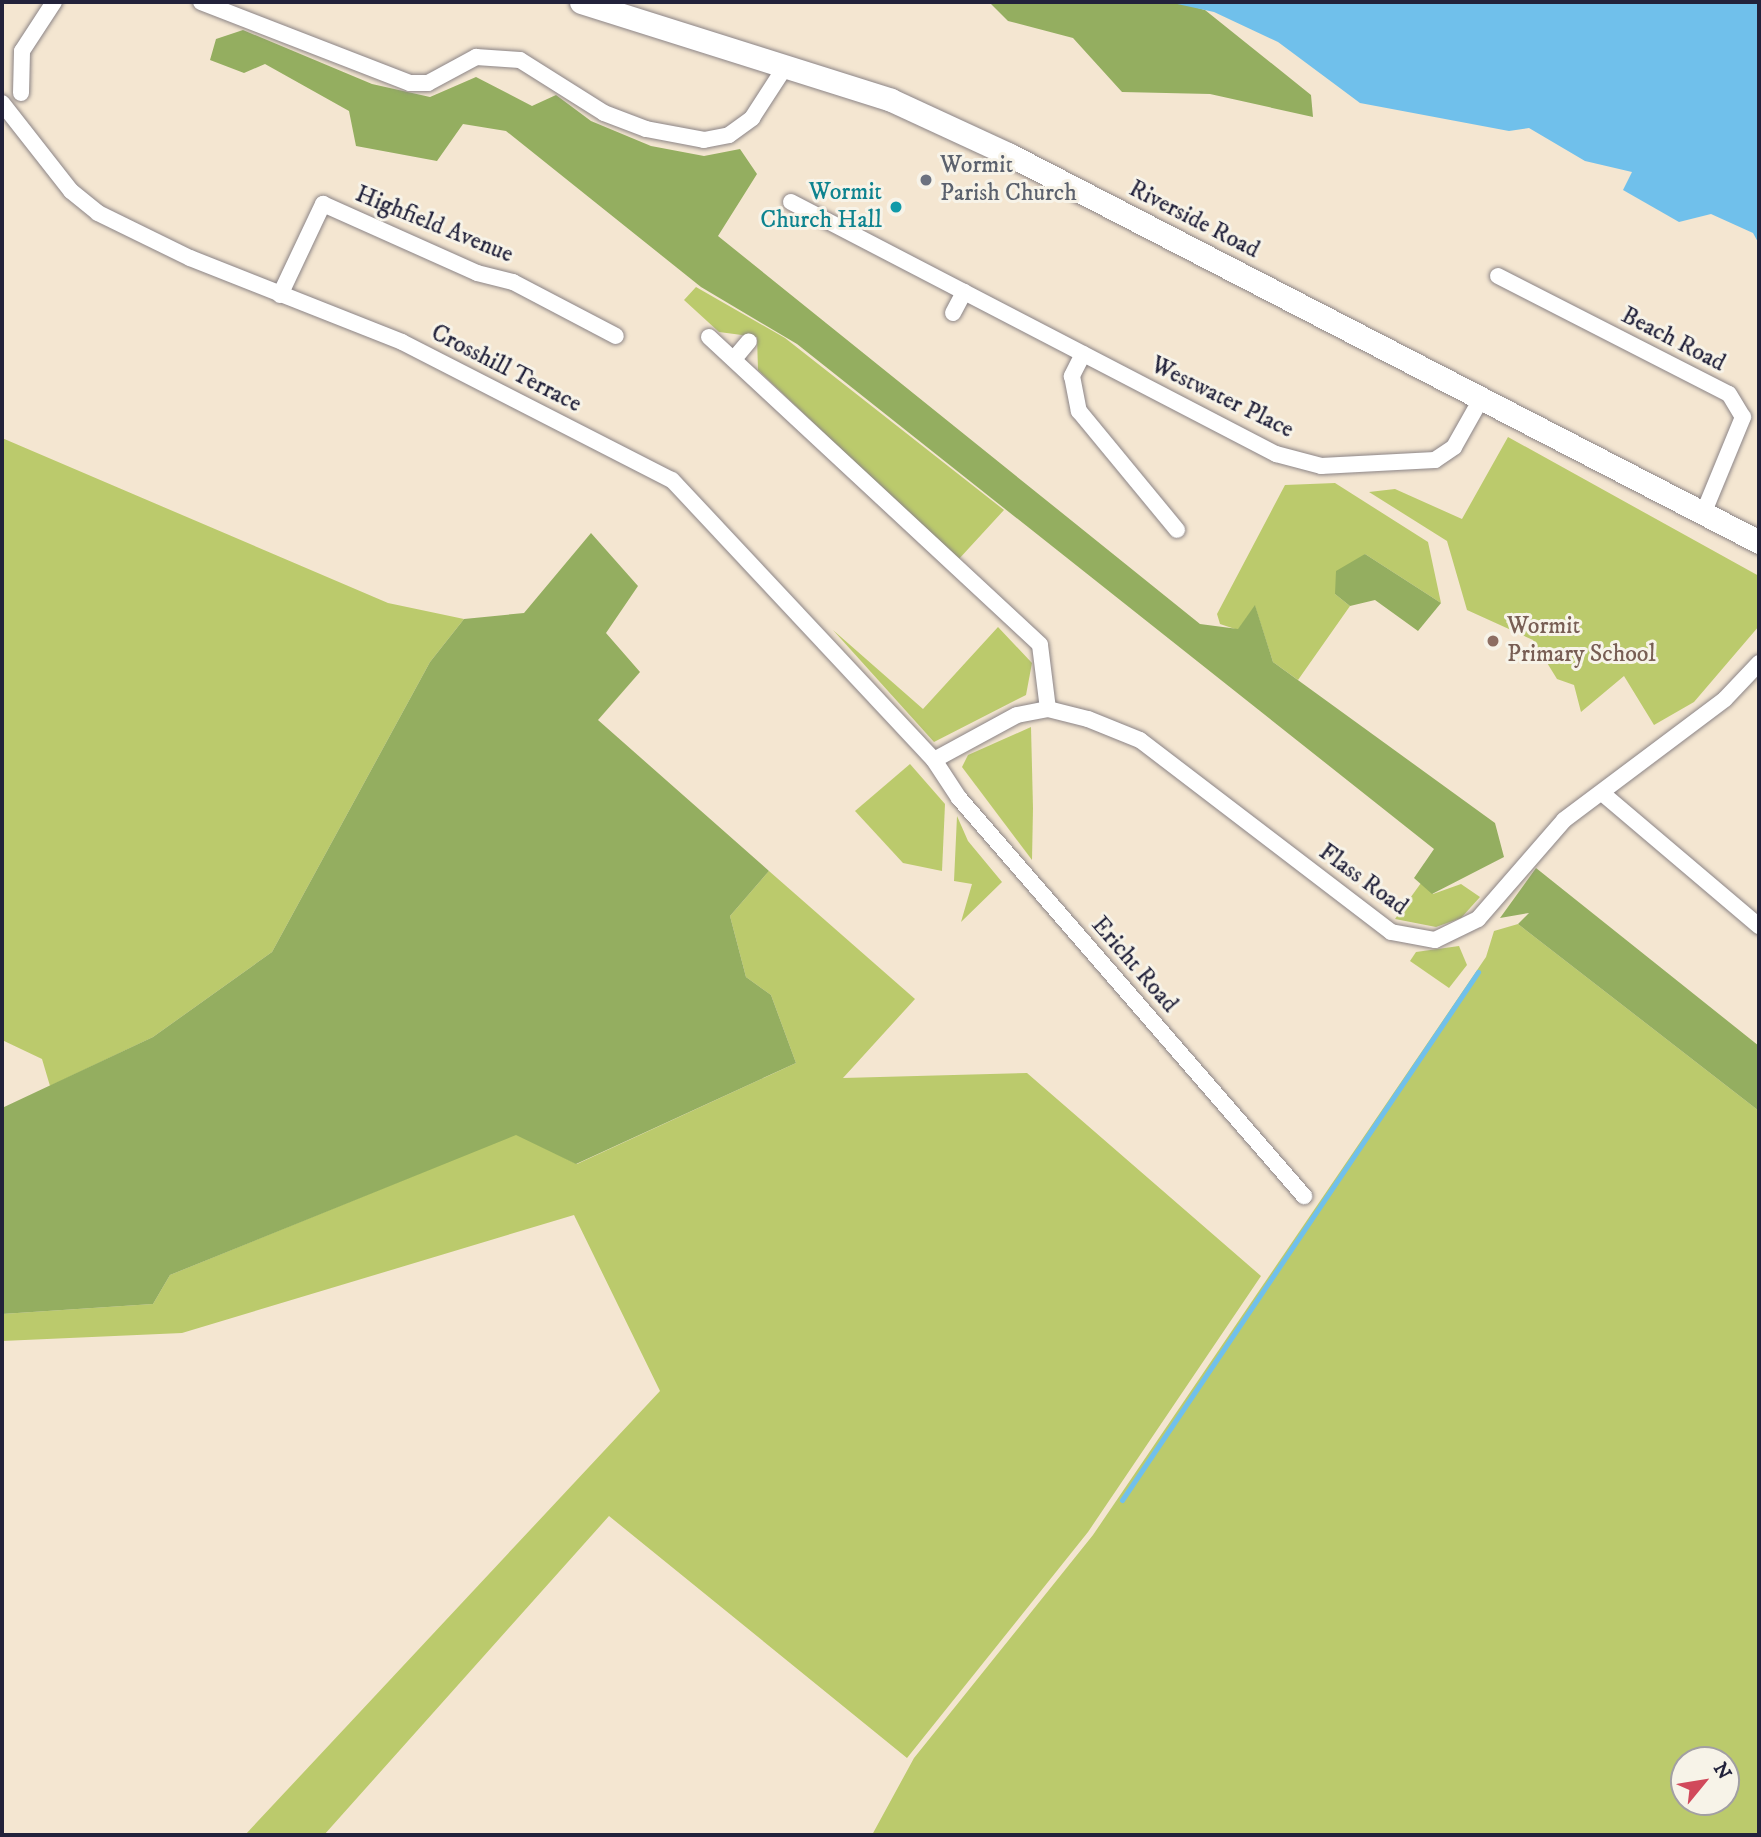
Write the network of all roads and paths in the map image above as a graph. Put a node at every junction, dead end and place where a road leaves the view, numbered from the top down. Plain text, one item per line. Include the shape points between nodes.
1 (54, 2) edge
2 (201, 2) edge
3 (581, 2) edge
4 (785, 67) junction
5 (21, 93) dead end
6 (2, 103) edge
7 (791, 202) dead end
8 (1498, 276) dead end
9 (964, 292) junction
10 (280, 295) junction
11 (953, 313) dead end
12 (616, 337) dead end
13 (709, 337) dead end
14 (749, 341) dead end
15 (1083, 354) junction
16 (734, 359) junction
17 (1481, 399) junction
18 (1703, 514) junction
19 (1177, 530) dead end
20 (1759, 542) edge
21 (1758, 666) edge
22 (1048, 709) junction
23 (934, 760) junction
24 (1602, 793) junction
25 (1759, 926) edge
26 (1304, 1196) dead end

1 - 5 street via 22,51
2 - 4 street via 410,83 428,83 476,57 520,60 604,113 646,129 704,140 729,135 752,118
3 - 4 main road, Riverside Road
4 - 17 main road, Riverside Road via 891,100 1008,154
6 - 10 street, Crosshill Terrace via 71,191 98,213
7 - 9 street, Westwater Place
8 - 18 street, Beach Road via 1729,394 1743,417
9 - 11 street
9 - 15 street, Westwater Place
10 - 12 street, Highfield Avenue via 323,204 478,273 513,282
10 - 23 street, Crosshill Terrace via 402,342 673,480
13 - 16 street
14 - 16 street
15 - 17 street, Westwater Place via 1276,454 1321,466 1435,460 1454,447
15 - 19 street via 1072,376 1079,411
16 - 22 street via 1040,645
17 - 18 main road, Riverside Road
18 - 20 main road, Riverside Road
21 - 24 street, Flass Road via 1725,699
22 - 23 street via 1017,715
22 - 24 street, Flass Road via 1140,740 1382,926 1417,940 1445,939 1467,929 1564,820
23 - 26 street, Ericht Road via 959,798
24 - 25 street

